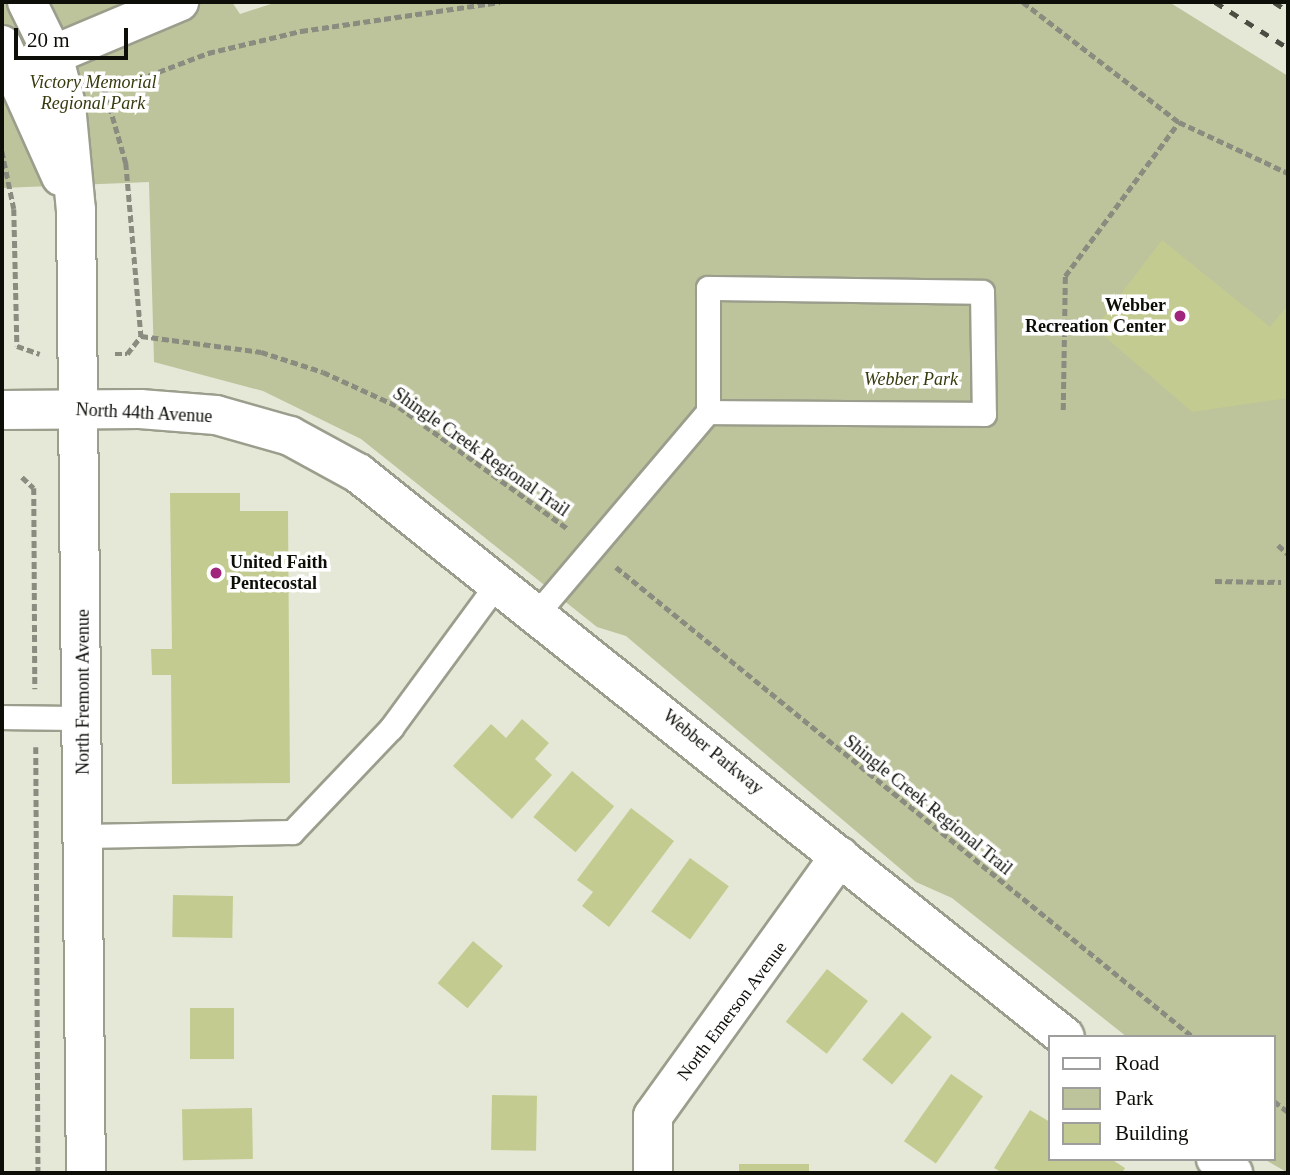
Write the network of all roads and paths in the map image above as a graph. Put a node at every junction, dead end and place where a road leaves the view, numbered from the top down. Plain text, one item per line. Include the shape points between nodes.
1 (27, 2) edge
2 (179, 2) edge
3 (500, 2) edge
4 (1023, 2) edge
5 (53, 55) junction
6 (9, 58) edge
7 (100, 72) dead end
8 (129, 83) dead end
9 (1179, 122) junction
10 (2, 150) edge
11 (1288, 173) edge
12 (76, 210) junction
13 (141, 336) junction
14 (25, 354) dead end
15 (127, 354) dead end
16 (80, 409) junction
17 (2, 410) edge
18 (1063, 410) dead end
19 (708, 412) junction
20 (358, 473) joint
21 (22, 477) dead end
22 (578, 537) dead end
23 (1278, 545) dead end
24 (1288, 554) edge
25 (615, 566) dead end
26 (499, 581) junction
27 (1215, 581) dead end
28 (1281, 582) dead end
29 (539, 611) junction
30 (2, 717) edge
31 (35, 718) junction
32 (83, 718) junction
33 (84, 836) junction
34 (840, 856) junction
35 (1063, 1035) edge
36 (1192, 1035) edge
37 (1218, 1161) edge
38 (38, 1173) edge
39 (86, 1173) edge
40 (653, 1173) edge
41 (1233, 1173) edge

1 - 5 street, North Fremont Avenue
2 - 5 street
3 - 8 path via 300,31 208,53
4 - 9 path
5 - 6 street
5 - 12 street, North Fremont Avenue via 66,105
6 - 12 street
7 - 13 path via 126,163
9 - 11 path
9 - 18 path via 1065,276
10 - 14 path via 14,209 16,346
12 - 16 street, North Fremont Avenue
13 - 15 path
13 - 22 path, Shingle Creek Regional Trail via 261,352 375,396
16 - 17 street, North 44th Avenue
16 - 20 street, North 44th Avenue via 216,415 290,436
16 - 32 street, North Fremont Avenue
19 - 19 lane via 708,288 982,292 984,414
19 - 29 lane
20 - 26 street, Webber Parkway
21 - 31 path via 34,488
23 - 24 path
25 - 36 path, Shingle Creek Regional Trail
26 - 29 street, Webber Parkway
26 - 33 lane via 391,728 292,832
27 - 28 path
29 - 34 street, Webber Parkway
30 - 31 lane
31 - 32 lane
31 - 38 path
32 - 33 street, North Fremont Avenue
33 - 39 street, North Fremont Avenue
34 - 35 street, Webber Parkway
34 - 40 street, North Emerson Avenue via 653,1116
37 - 41 street

